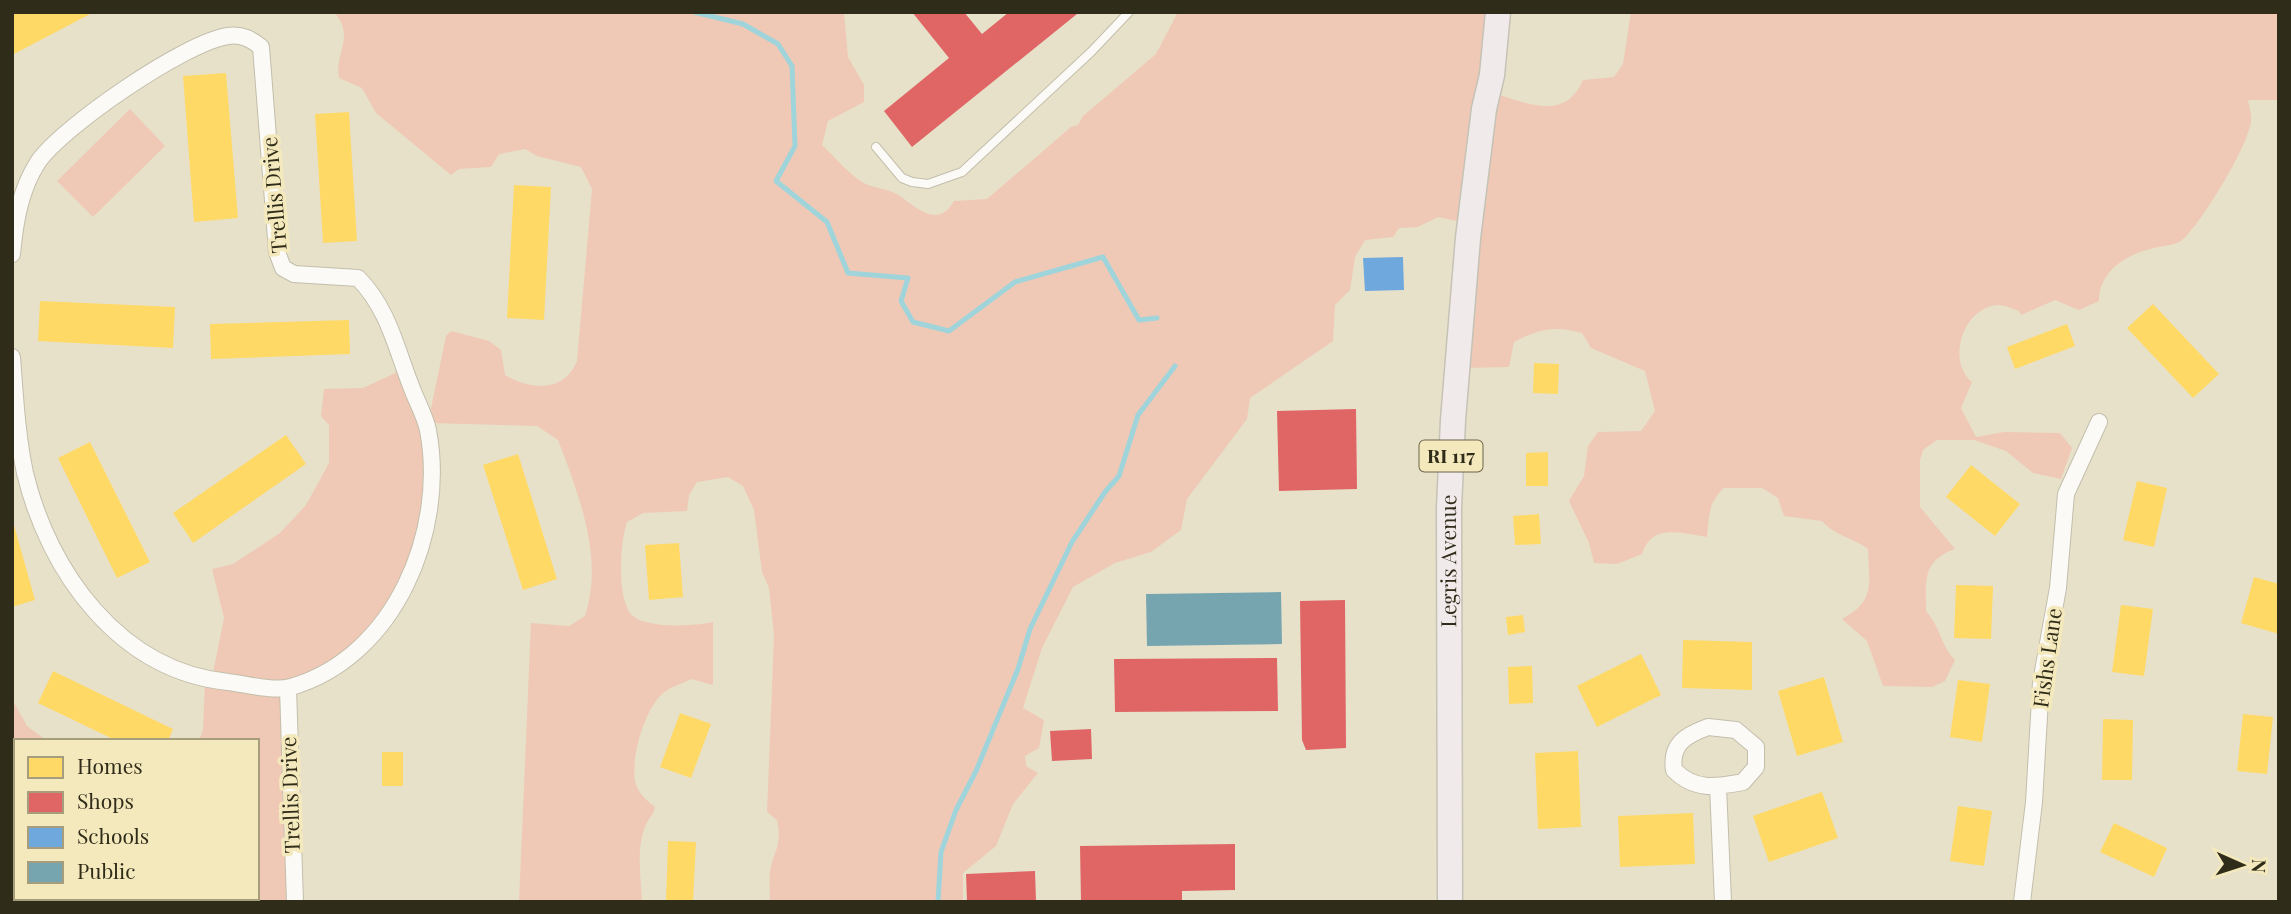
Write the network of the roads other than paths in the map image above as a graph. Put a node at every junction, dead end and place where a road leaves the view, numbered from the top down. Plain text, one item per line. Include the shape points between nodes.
1 (1129, 12) edge
2 (1498, 12) edge
3 (876, 147) dead end
4 (12, 254) edge
5 (12, 357) edge
6 (2099, 422) dead end
7 (288, 688) junction
8 (1718, 786) junction
9 (295, 902) edge
10 (1450, 902) edge
11 (1724, 902) edge
12 (2022, 902) edge

1 - 3 lane via 962,172 928,184 912,182 902,178
2 - 10 main road, Legris Avenue / RI 117 via 1468,238 1452,420
4 - 7 street, Trellis Drive via 27,182 50,146 136,82 194,47 229,36 248,37 261,47 277,252 283,268 294,274 358,278 371,292 386,316 428,430 430,469 426,533 416,564 389,613 354,653 326,672
5 - 7 street, Trellis Drive via 18,438 26,475 54,547 97,612 127,643 174,671 209,680
6 - 12 street, Fishs Lane via 2066,494 2058,588 2041,682 2035,802
7 - 9 street, Trellis Drive
8 - 8 street via 1751,776 1756,747 1736,730 1724,727 1708,727 1682,737 1675,749 1674,770 1700,787
8 - 11 street

